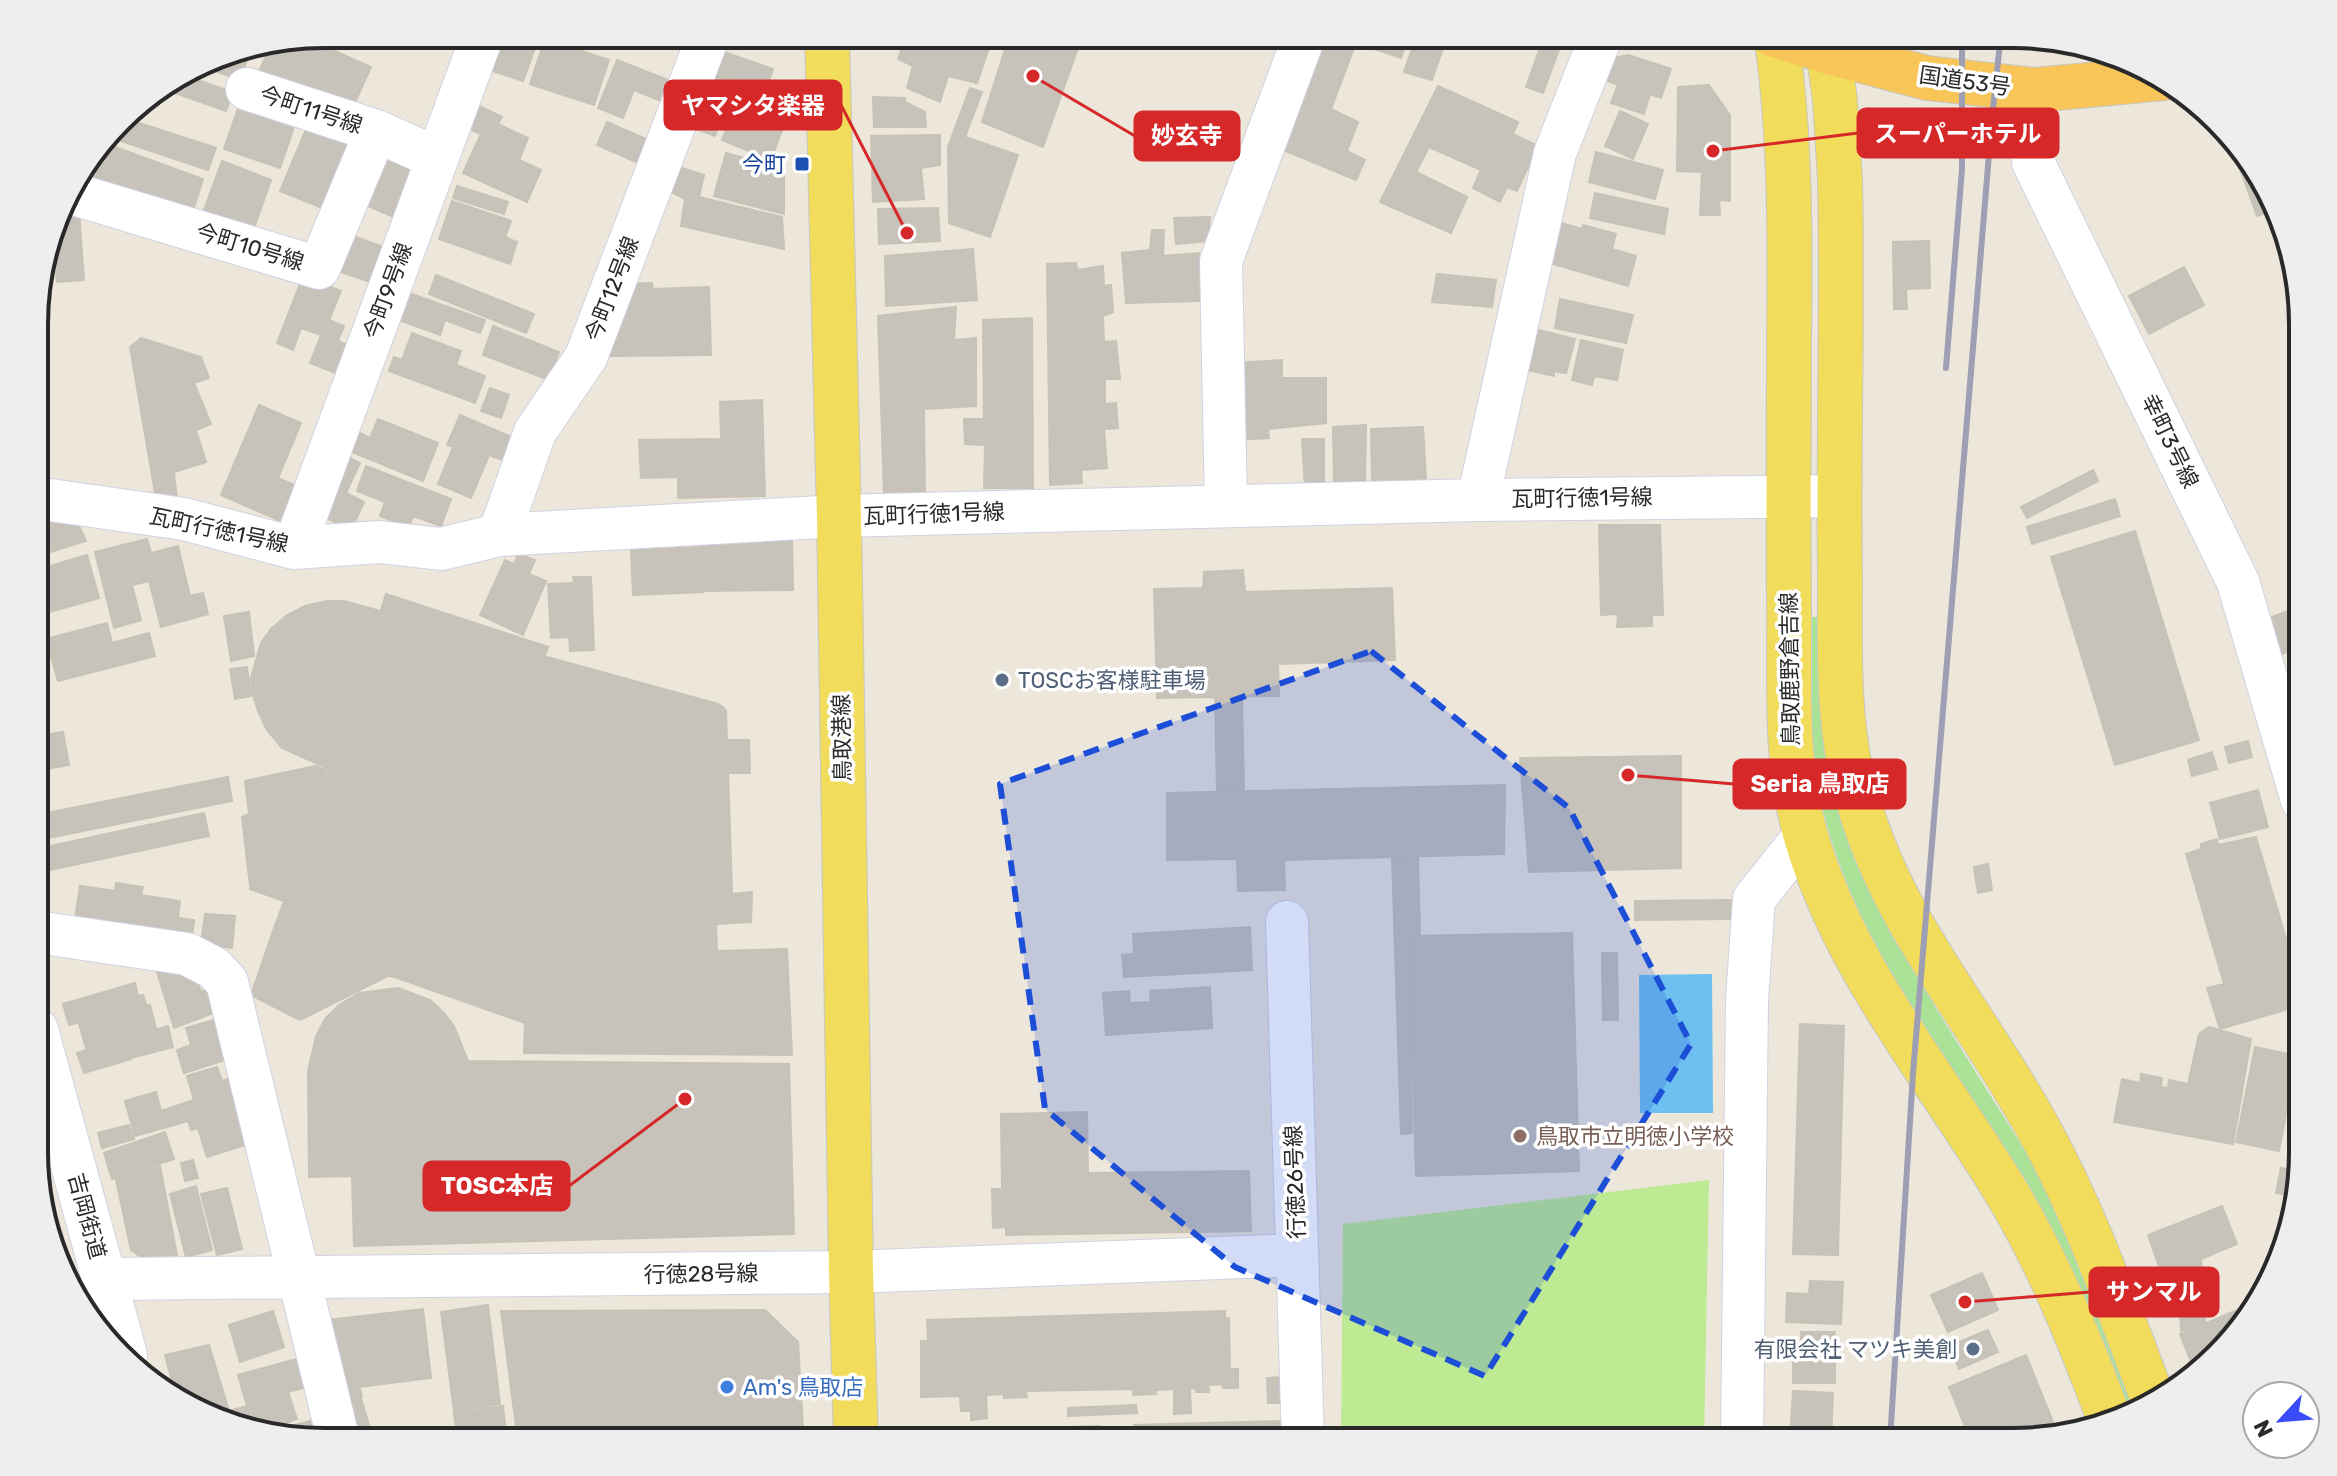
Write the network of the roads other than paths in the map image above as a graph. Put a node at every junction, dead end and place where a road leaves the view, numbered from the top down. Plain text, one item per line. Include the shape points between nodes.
1 (478, 48) edge
2 (704, 48) edge
3 (827, 48) edge
4 (1300, 48) edge
5 (1596, 48) edge
6 (1776, 48) edge
7 (1828, 48) edge
8 (1841, 48) edge
9 (2141, 80) edge
10 (247, 89) dead end
11 (2035, 90) junction
12 (376, 131) junction
13 (437, 158) junction
14 (80, 196) edge
15 (1788, 496) junction
16 (1839, 496) junction
17 (48, 500) edge
18 (1478, 500) junction
19 (1226, 506) junction
20 (839, 516) junction
21 (499, 535) junction
22 (294, 548) junction
23 (2288, 752) edge
24 (1805, 835) junction
25 (1287, 922) dead end
26 (48, 934) edge
27 (48, 1074) edge
28 (1297, 1255) junction
29 (73, 1266) edge
30 (851, 1272) junction
31 (299, 1277) junction
32 (104, 1279) junction
33 (120, 1337) edge
34 (2150, 1391) edge
35 (2106, 1411) edge
36 (1303, 1427) edge
37 (1742, 1427) edge
38 (336, 1428) edge
39 (856, 1428) edge

1 - 13 street, 今町9号線
2 - 21 street, 今町12号線 via 586,357 535,432
3 - 20 main road, 鳥取港線
4 - 19 street via 1221,261
5 - 18 street via 1555,153
6 - 15 main road, 鳥取鹿野倉吉線 via 1791,214
7 - 16 main road via 1841,191
8 - 11 highway, 国道53号 via 1927,78
9 - 11 highway, 国道53号
10 - 12 street, 今町11号線
11 - 23 street, 幸町3号線 via 2033,162 2238,582
12 - 13 street
12 - 14 street, 今町10号線 via 319,268
13 - 22 street, 今町9号線
15 - 16 street, 瓦町行徳1号線
15 - 18 street, 瓦町行徳1号線
15 - 24 main road, 鳥取鹿野倉吉線 via 1789,711
16 - 34 main road via 1842,691 1849,763 1860,806 1904,915 2056,1161
17 - 22 street, 瓦町行徳1号線 via 184,519
18 - 19 street, 瓦町行徳1号線
19 - 20 street, 瓦町行徳1号線
20 - 21 street, 瓦町行徳1号線
20 - 30 main road, 鳥取港線
21 - 22 street, 瓦町行徳1号線 via 441,549 379,542
24 - 35 main road, 鳥取鹿野倉吉線 via 1872,984 2040,1253
24 - 37 street via 1754,899 1747,999
25 - 28 street, 行徳26号線
26 - 31 street via 187,954 214,968 227,982
27 - 32 street, 吉岡街道
28 - 30 street, 行徳28号線
28 - 36 street, 行徳26号線
29 - 32 street
30 - 31 street, 行徳28号線
30 - 39 main road, 鳥取港線
31 - 32 street, 行徳28号線
31 - 38 street
32 - 33 street, 吉岡街道

